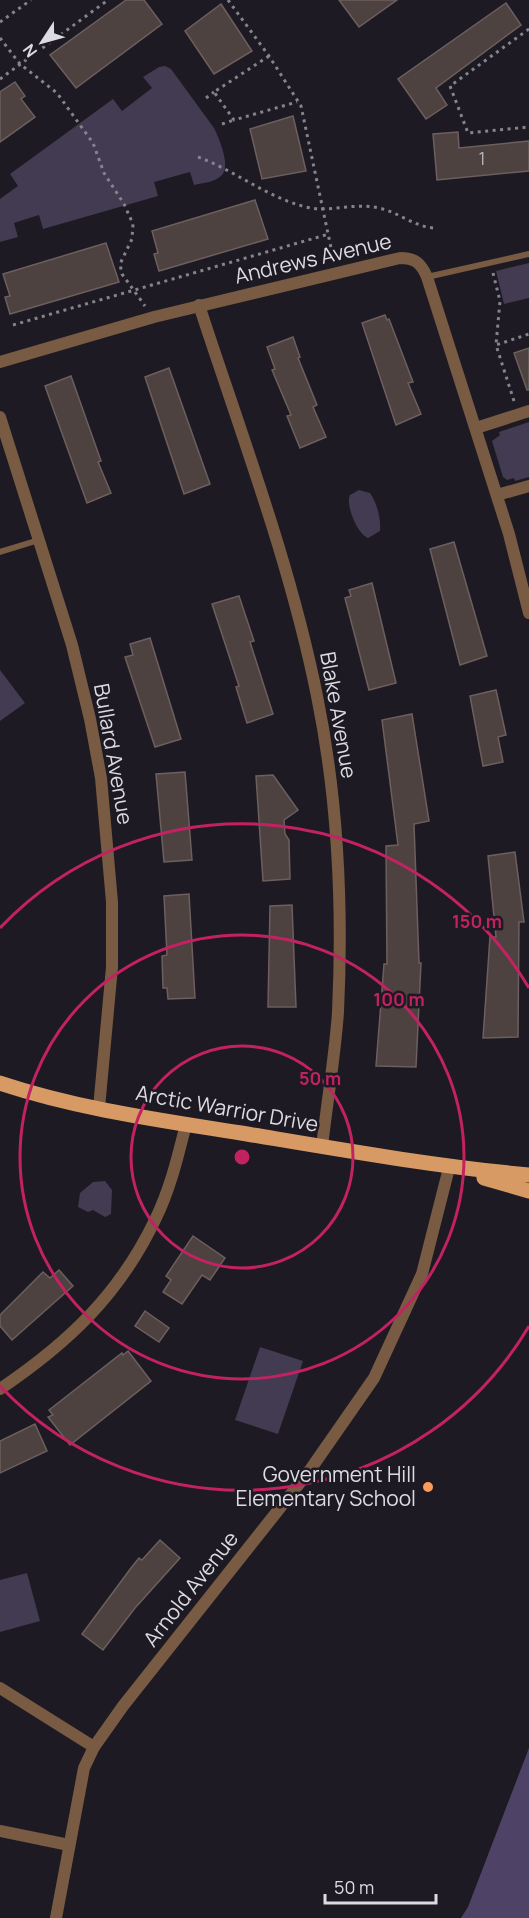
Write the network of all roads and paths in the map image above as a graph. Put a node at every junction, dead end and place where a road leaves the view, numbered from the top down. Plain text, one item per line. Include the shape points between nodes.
1 (31, 0) edge
2 (108, 0) edge
3 (228, 0) edge
4 (0, 22) edge
5 (529, 29) edge
6 (0, 38) edge
7 (269, 56) junction
8 (20, 64) junction
9 (0, 79) edge
10 (214, 92) junction
11 (206, 98) dead end
12 (297, 102) junction
13 (234, 120) junction
14 (222, 124) dead end
15 (529, 127) edge
16 (198, 157) dead end
17 (324, 209) junction
18 (434, 228) dead end
19 (329, 234) junction
20 (529, 254) edge
21 (490, 263) junction
22 (336, 272) junction
23 (427, 277) junction
24 (133, 290) junction
25 (199, 305) junction
26 (154, 317) junction
27 (13, 325) dead end
28 (529, 334) edge
29 (496, 345) junction
30 (0, 362) edge
31 (516, 405) dead end
32 (529, 411) edge
33 (0, 417) edge
34 (476, 428) junction
35 (529, 486) edge
36 (497, 495) junction
37 (39, 540) junction
38 (0, 552) edge
39 (529, 613) edge
40 (0, 1083) edge
41 (99, 1108) junction
42 (186, 1124) junction
43 (322, 1147) junction
44 (449, 1167) junction
45 (529, 1175) edge
46 (529, 1191) edge
47 (0, 1389) edge
48 (0, 1688) edge
49 (94, 1747) junction
50 (0, 1832) edge
51 (69, 1845) junction
52 (56, 1918) edge

1 - 4 path
2 - 8 path
3 - 7 path
5 - 15 path via 450,86 468,133
6 - 8 path
7 - 10 path
7 - 12 path
8 - 9 path
8 - 24 path via 50,86 83,127 110,185 124,204 134,231 120,264
10 - 11 path
10 - 13 path
12 - 13 path
12 - 17 path
13 - 14 path
16 - 17 path via 278,198
17 - 18 path via 366,205
17 - 19 path
19 - 22 path
19 - 24 path
20 - 21 lane
21 - 23 lane
21 - 29 path via 500,301
22 - 23 street, Andrews Avenue via 412,258 422,265
22 - 25 street, Andrews Avenue
23 - 34 street, Andrews Avenue
24 - 26 path
24 - 27 path
25 - 26 street, Andrews Avenue
25 - 43 street, Blake Avenue via 291,586 326,750 340,929 338,1013
26 - 30 street, Andrews Avenue
28 - 29 path
29 - 31 path
32 - 34 street
33 - 37 street, Bullard Avenue
34 - 36 street, Andrews Avenue
35 - 36 street
36 - 39 street, Andrews Avenue
37 - 38 lane
37 - 41 street, Bullard Avenue via 90,719 108,844 112,967
40 - 41 main road, Arctic Warrior Drive
41 - 42 main road, Arctic Warrior Drive
42 - 43 main road, Arctic Warrior Drive
42 - 47 street via 156,1219 125,1273 90,1316 45,1359
43 - 44 main road, Arctic Warrior Drive
44 - 45 main road, Arctic Warrior Drive
44 - 46 main road, Arctic Warrior Drive
44 - 49 street, Arnold Avenue via 422,1274 374,1378 310,1470
48 - 49 street
49 - 51 street, Arnold Avenue via 84,1768
50 - 51 street
51 - 52 street, Arnold Avenue

